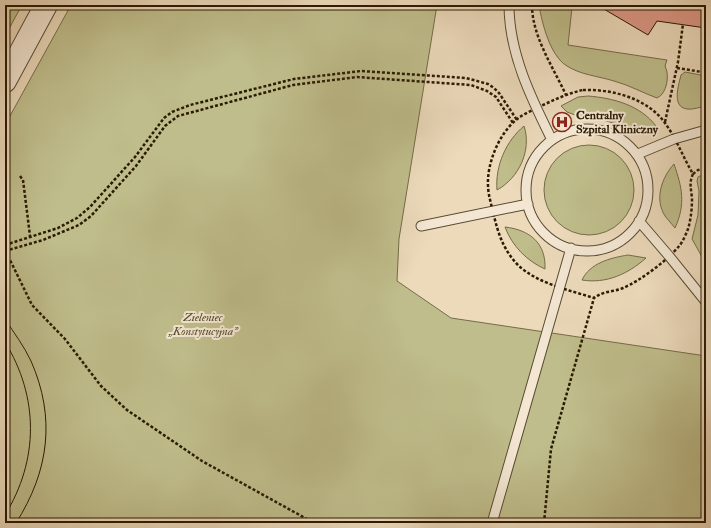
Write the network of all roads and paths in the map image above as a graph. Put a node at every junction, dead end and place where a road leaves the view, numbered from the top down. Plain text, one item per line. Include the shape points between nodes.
1 (46, 5) edge
2 (509, 5) edge
3 (532, 5) edge
4 (683, 24) dead end
5 (706, 44) edge
6 (677, 68) junction
7 (5, 81) edge
8 (566, 95) junction
9 (536, 109) junction
10 (517, 120) junction
11 (665, 122) junction
12 (513, 123) junction
13 (706, 130) edge
14 (674, 139) junction
15 (552, 140) junction
16 (638, 154) junction
17 (706, 168) edge
18 (693, 174) junction
19 (20, 176) dead end
20 (528, 204) junction
21 (493, 212) junction
22 (639, 221) junction
23 (421, 226) dead end
24 (30, 236) junction
25 (5, 245) edge
26 (570, 248) junction
27 (5, 251) edge
28 (669, 256) junction
29 (560, 287) junction
30 (594, 298) junction
31 (706, 302) edge
32 (314, 523) edge
33 (492, 523) edge
34 (544, 523) edge

1 - 7 street
2 - 9 lane via 514,48
3 - 8 path via 537,32
4 - 6 path
5 - 6 path via 702,72
6 - 11 path
8 - 9 path
8 - 11 path via 583,90 613,92 645,104
9 - 10 path
9 - 15 lane
10 - 12 path
10 - 24 path via 494,88 466,78 361,71 289,80 190,105 172,112 164,118 135,157 90,207 77,218
11 - 14 path
12 - 21 path via 497,148 489,172 488,185
12 - 27 path via 496,97 472,85 362,77 293,85 178,116 165,126 136,166 97,210 79,225 43,240
13 - 14 lane
14 - 16 lane
14 - 18 path
15 - 16 lane via 567,132 583,129 600,130 616,136
15 - 20 lane via 543,148 530,168 526,192
16 - 22 lane via 646,174 648,190 646,206
17 - 18 path
18 - 28 path via 690,182 692,211 687,230 680,246
19 - 24 path via 23,180
20 - 21 lane
20 - 26 lane via 543,232
21 - 23 lane
21 - 29 path via 498,234 512,258 527,273
22 - 26 lane via 626,236 610,246 590,251
22 - 28 lane
24 - 25 path
26 - 29 lane
27 - 32 path via 32,305 65,340 101,386 127,410 202,461
28 - 30 path via 636,282
28 - 31 lane
29 - 30 path
29 - 33 lane
30 - 34 path via 551,450

